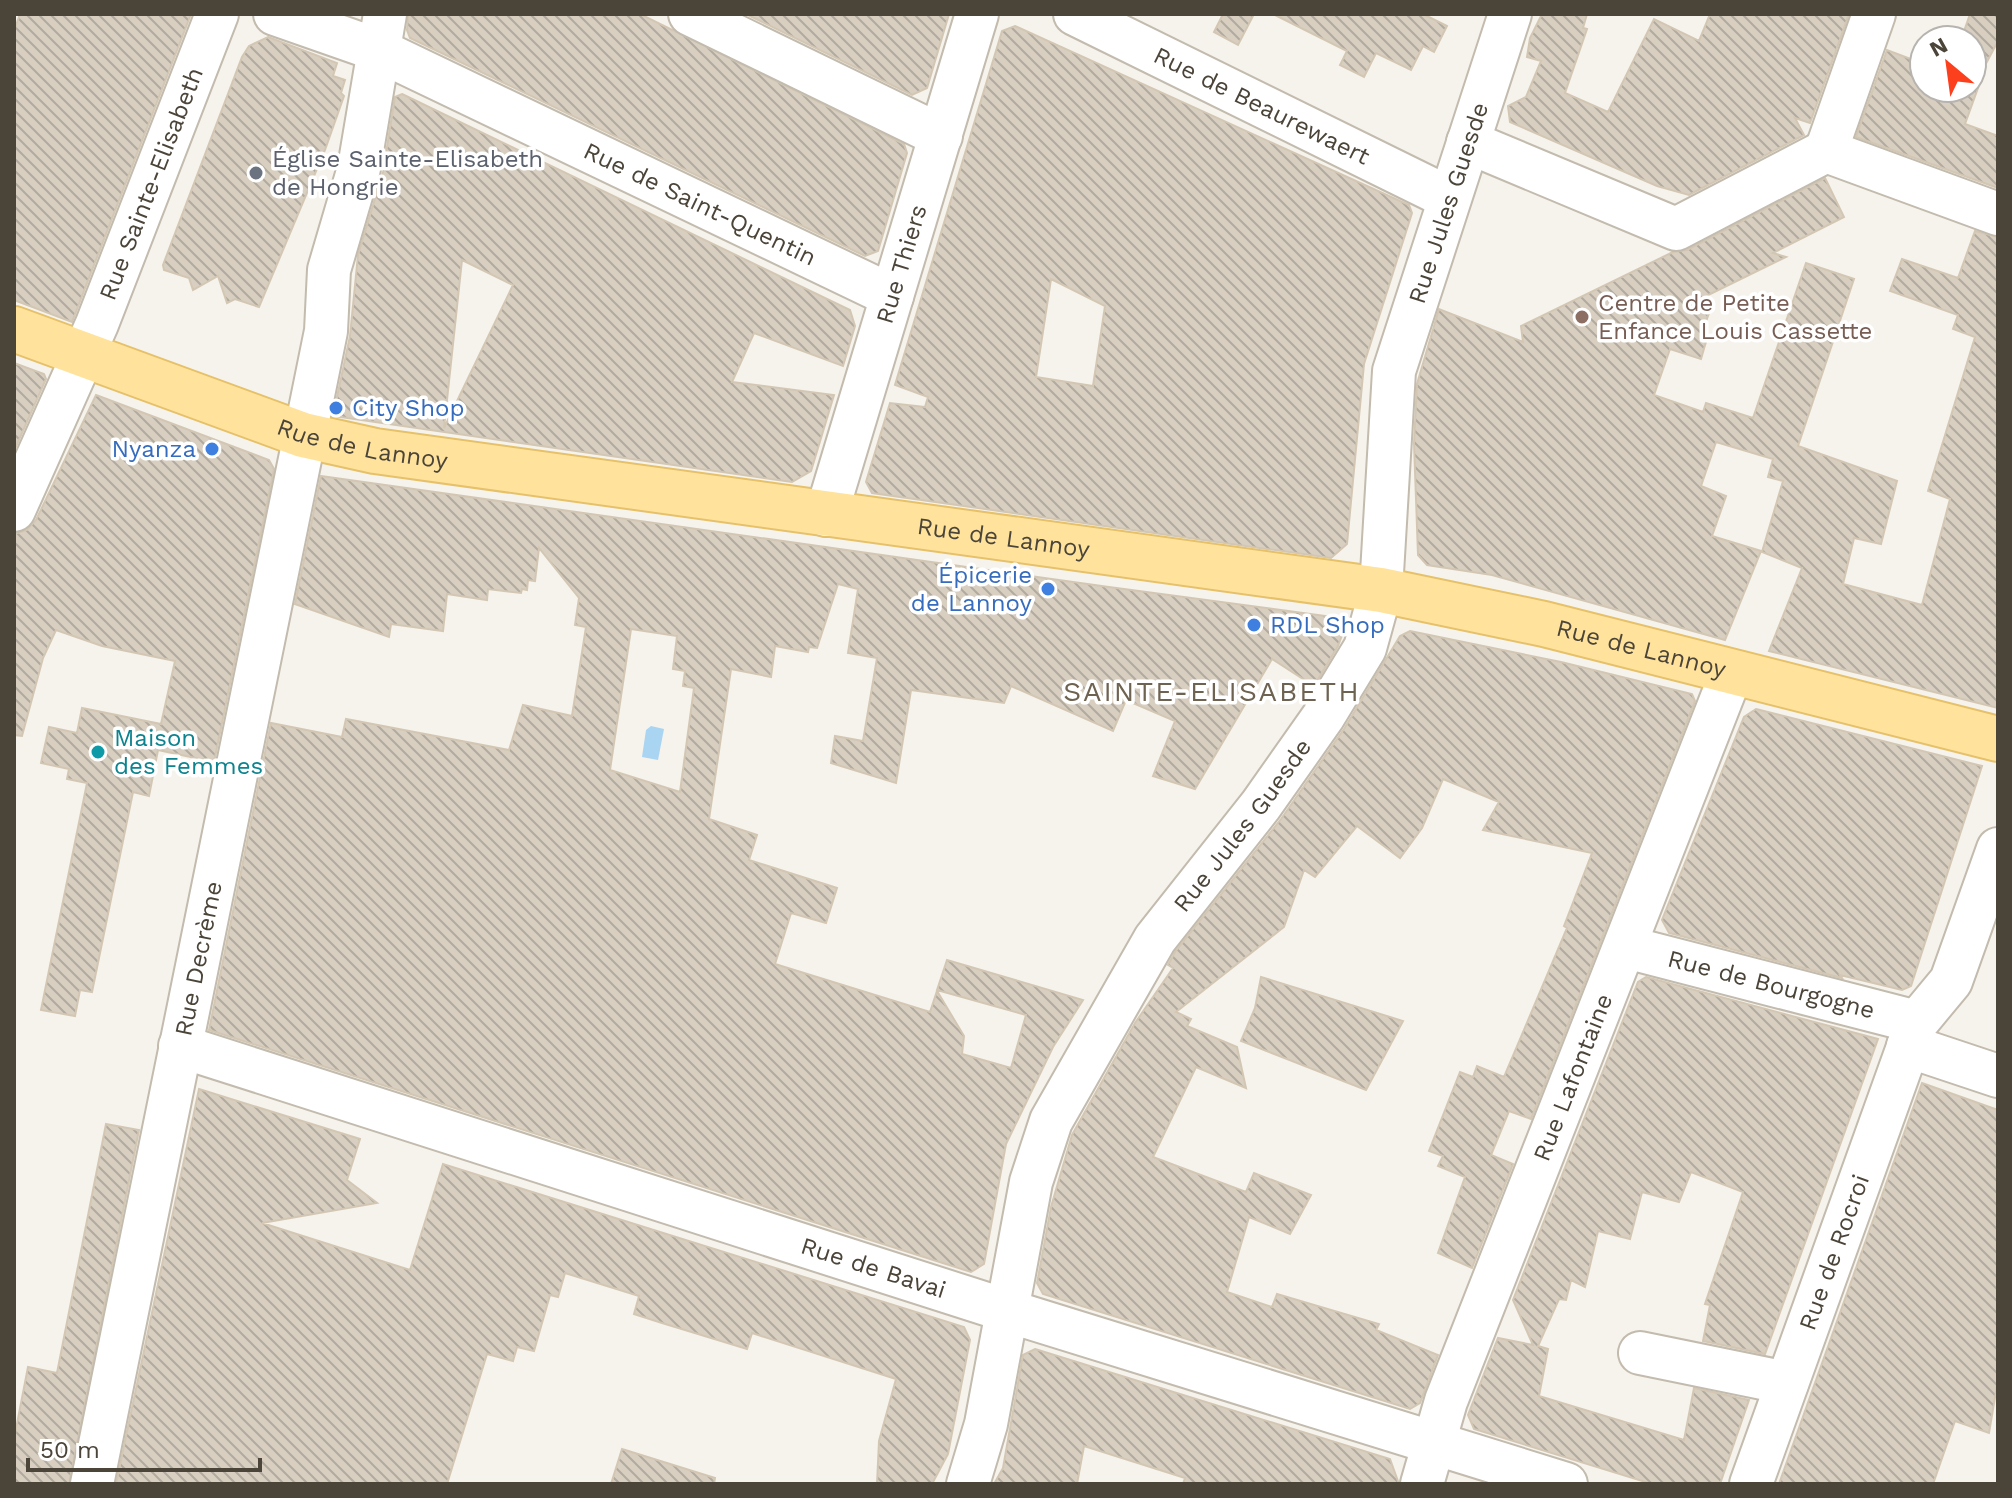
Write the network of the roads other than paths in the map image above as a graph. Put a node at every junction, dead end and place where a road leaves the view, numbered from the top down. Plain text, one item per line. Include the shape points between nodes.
1 (217, 14) edge
2 (275, 14) edge
3 (690, 14) edge
4 (977, 14) edge
5 (1075, 14) edge
6 (1510, 14) edge
7 (1874, 14) edge
8 (381, 32) edge
9 (941, 136) junction
10 (1468, 142) junction
11 (1826, 151) junction
12 (1449, 198) junction
13 (1998, 214) edge
14 (892, 296) junction
15 (14, 329) edge
16 (84, 354) junction
17 (303, 435) junction
18 (14, 510) edge
19 (826, 515) junction
20 (1381, 590) junction
21 (1732, 672) junction
22 (1998, 739) edge
23 (1998, 849) edge
24 (1626, 947) junction
25 (1912, 1034) junction
26 (180, 1046) junction
27 (1998, 1076) edge
28 (1005, 1310) junction
29 (1640, 1353) dead end
30 (1787, 1383) junction
31 (1433, 1444) junction
32 (92, 1484) edge
33 (968, 1484) edge
34 (1422, 1484) edge
35 (1566, 1484) edge
36 (1751, 1484) edge

1 - 16 street, Rue Sainte-Elisabeth
2 - 8 street, Rue de Saint-Quentin
3 - 9 street
4 - 9 street, Rue Thiers
5 - 12 street, Rue de Beaurewaert
6 - 10 street, Rue Jules Guesde
7 - 11 street
8 - 14 street, Rue de Saint-Quentin
8 - 17 street, Rue Decrème via 359,168 329,270 326,331
9 - 14 street, Rue Thiers
10 - 11 street via 1676,229
10 - 12 street, Rue Jules Guesde
11 - 13 street
12 - 20 street, Rue Jules Guesde via 1394,371
14 - 19 street, Rue Thiers
15 - 16 main road, Rue de Lannoy
16 - 17 main road, Rue de Lannoy
16 - 18 street, Rue Sainte-Elisabeth
17 - 19 main road, Rue de Lannoy via 417,458
17 - 26 street, Rue Decrème
19 - 20 main road, Rue de Lannoy
20 - 21 main road, Rue de Lannoy
20 - 28 street, Rue Jules Guesde via 1365,648 1346,681 1261,805 1155,939 1062,1100 1036,1158
21 - 22 main road, Rue de Lannoy
21 - 24 street, Rue Lafontaine
23 - 25 street, Rue de Rocroi via 1951,981
24 - 25 street, Rue de Bourgogne
24 - 31 street, Rue Lafontaine
25 - 27 street, Rue de Bourgogne
25 - 30 street, Rue de Rocroi
26 - 28 street, Rue de Bavai
26 - 32 street, Rue Decrème
28 - 31 street, Rue de Bavai
28 - 33 street, Rue Jules Guesde via 986,1424
29 - 30 street
30 - 36 street, Rue de Rocroi
31 - 34 street, Rue Lafontaine
31 - 35 street, Rue de Bavai

